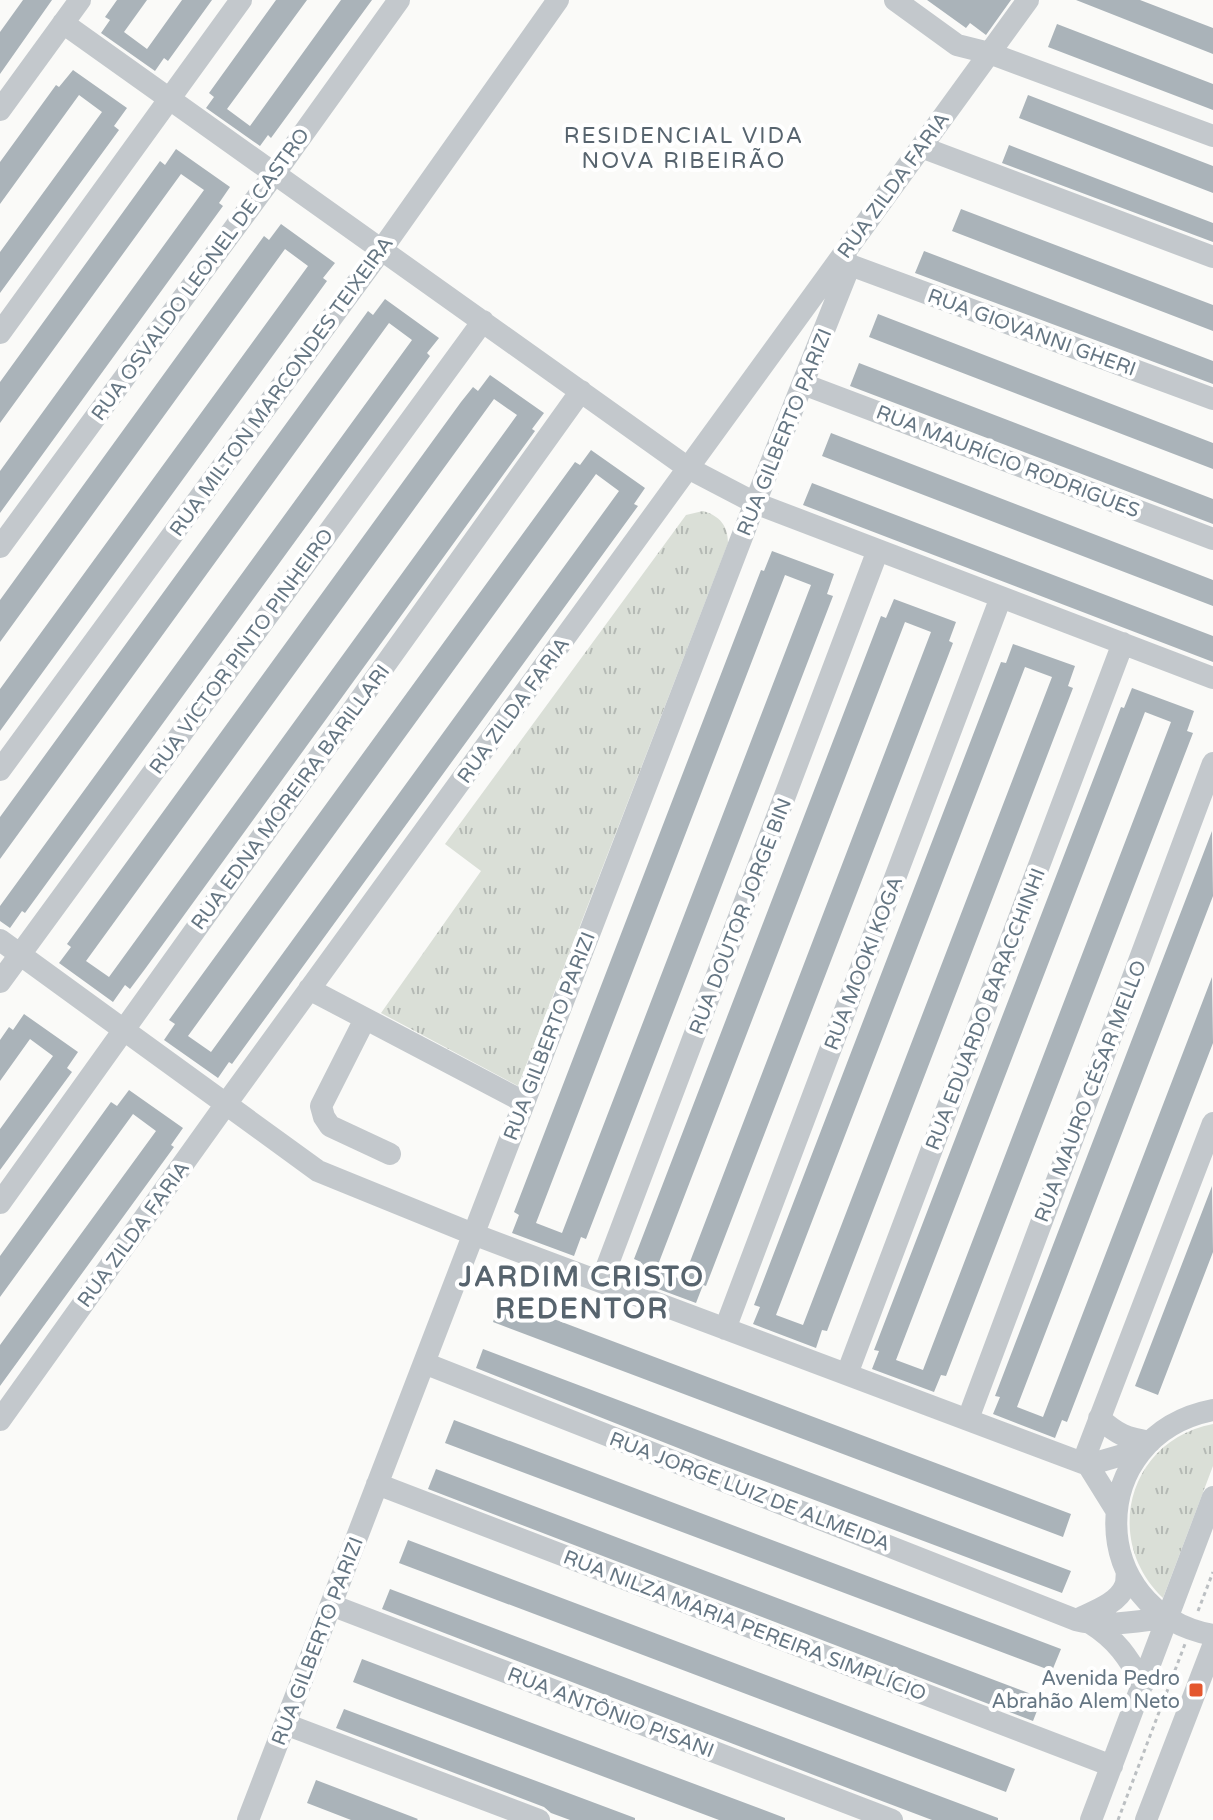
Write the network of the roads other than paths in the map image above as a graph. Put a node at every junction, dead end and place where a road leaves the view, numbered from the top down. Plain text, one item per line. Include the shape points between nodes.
1 (80, 0) edge
2 (241, 0) edge
3 (399, 0) edge
4 (558, 0) edge
5 (895, 0) edge
6 (1028, 0) edge
7 (63, 23) junction
8 (989, 53) junction
9 (170, 98) junction
10 (0, 110) edge
11 (1213, 136) edge
12 (921, 147) junction
13 (275, 173) junction
14 (382, 249) junction
15 (1213, 257) edge
16 (846, 260) junction
17 (483, 321) junction
18 (0, 333) edge
19 (803, 384) junction
20 (581, 391) junction
21 (1213, 399) edge
22 (688, 468) junction
23 (755, 503) junction
24 (1213, 539) edge
25 (0, 547) edge
26 (878, 550) junction
27 (1001, 597) junction
28 (1123, 643) junction
29 (1213, 678) edge
30 (1213, 763) edge
31 (0, 770) edge
32 (0, 940) edge
33 (20, 955) junction
34 (0, 982) edge
35 (309, 989) junction
36 (365, 1019) junction
37 (123, 1030) junction
38 (524, 1102) junction
39 (226, 1104) junction
40 (1213, 1123) edge
41 (390, 1154) dead end
42 (0, 1203) edge
43 (473, 1234) junction
44 (601, 1282) junction
45 (725, 1329) junction
46 (424, 1363) junction
47 (847, 1374) junction
48 (1213, 1410) edge
49 (1099, 1418) junction
50 (968, 1419) junction
51 (0, 1420) edge
52 (1146, 1446) junction
53 (1085, 1464) junction
54 (377, 1484) junction
55 (1213, 1497) edge
56 (1116, 1510) junction
57 (1127, 1573) junction
58 (331, 1605) junction
59 (1167, 1618) junction
60 (1083, 1621) junction
61 (1213, 1635) edge
62 (1213, 1646) edge
63 (1143, 1684) junction
64 (285, 1724) junction
65 (1112, 1766) junction
66 (248, 1820) edge
67 (539, 1820) edge
68 (892, 1820) edge
69 (1091, 1820) edge
70 (1146, 1820) edge

1 - 7 street
2 - 9 street
3 - 13 street, RUA OSVALDO LEONEL DE CASTRO
4 - 14 street, RUA MILTON MARCONDES TEIXEIRA
5 - 8 street via 957,45
6 - 8 street, RUA ZILDA FARIA
7 - 9 street
7 - 10 street
8 - 11 street
8 - 12 street, RUA ZILDA FARIA
9 - 13 street
9 - 18 street
12 - 15 street
12 - 16 street, RUA ZILDA FARIA
13 - 14 street
13 - 25 street, RUA OSVALDO LEONEL DE CASTRO
14 - 17 street
14 - 31 street, RUA MILTON MARCONDES TEIXEIRA
16 - 19 street, RUA GILBERTO PARIZI
16 - 21 street, RUA GIOVANNI GHERI
16 - 22 street, RUA ZILDA FARIA
17 - 20 street
17 - 33 street, RUA VICTOR PINTO PINHEIRO
19 - 23 street, RUA GILBERTO PARIZI
19 - 24 street, RUA MAURÍCIO RODRIGUES
20 - 22 street
20 - 37 street, RUA EDNA MOREIRA BARILLARI
22 - 23 street
22 - 35 street, RUA ZILDA FARIA
23 - 26 street
23 - 38 street, RUA GILBERTO PARIZI
26 - 27 street
26 - 44 street, RUA DOUTOR JORGE BIN
27 - 28 street
27 - 45 street, RUA MOOKI KOGA
28 - 29 street
28 - 47 street, RUA EDUARDO BARACCHINHI
30 - 50 street, RUA MAURO CÉSAR MELLO
32 - 33 street
33 - 34 street, RUA VICTOR PINTO PINHEIRO
33 - 37 street
35 - 36 street
35 - 39 street, RUA ZILDA FARIA
36 - 38 street
36 - 41 street via 321,1106 330,1126
37 - 39 street
37 - 42 street, RUA EDNA MOREIRA BARILLARI
38 - 43 street, RUA GILBERTO PARIZI
39 - 43 street via 318,1171
39 - 51 street, RUA ZILDA FARIA
40 - 49 street
43 - 44 street
43 - 46 street, RUA GILBERTO PARIZI
44 - 45 street
45 - 47 street
46 - 54 street, RUA GILBERTO PARIZI
46 - 60 street, RUA JORGE LUIZ DE ALMEIDA
47 - 50 street
48 - 52 street via 1168,1427
49 - 52 street via 1114,1432
49 - 53 street
50 - 53 street
52 - 53 street
52 - 56 street via 1132,1463
53 - 56 street
54 - 58 street, RUA GILBERTO PARIZI
54 - 65 street, RUA NILZA MARIA PEREIRA SIMPLÍCIO
55 - 59 street
56 - 57 street via 1117,1542
57 - 59 street via 1145,1600
57 - 60 street via 1120,1594
58 - 64 street, RUA GILBERTO PARIZI
58 - 68 street, RUA ANTÔNIO PISANI
59 - 60 street, RUA JORGE LUIZ DE ALMEIDA via 1114,1624
59 - 61 street
59 - 63 street
60 - 63 street via 1104,1632 1127,1655
62 - 70 street
63 - 65 street
64 - 66 street, RUA GILBERTO PARIZI
64 - 67 street
65 - 69 street

